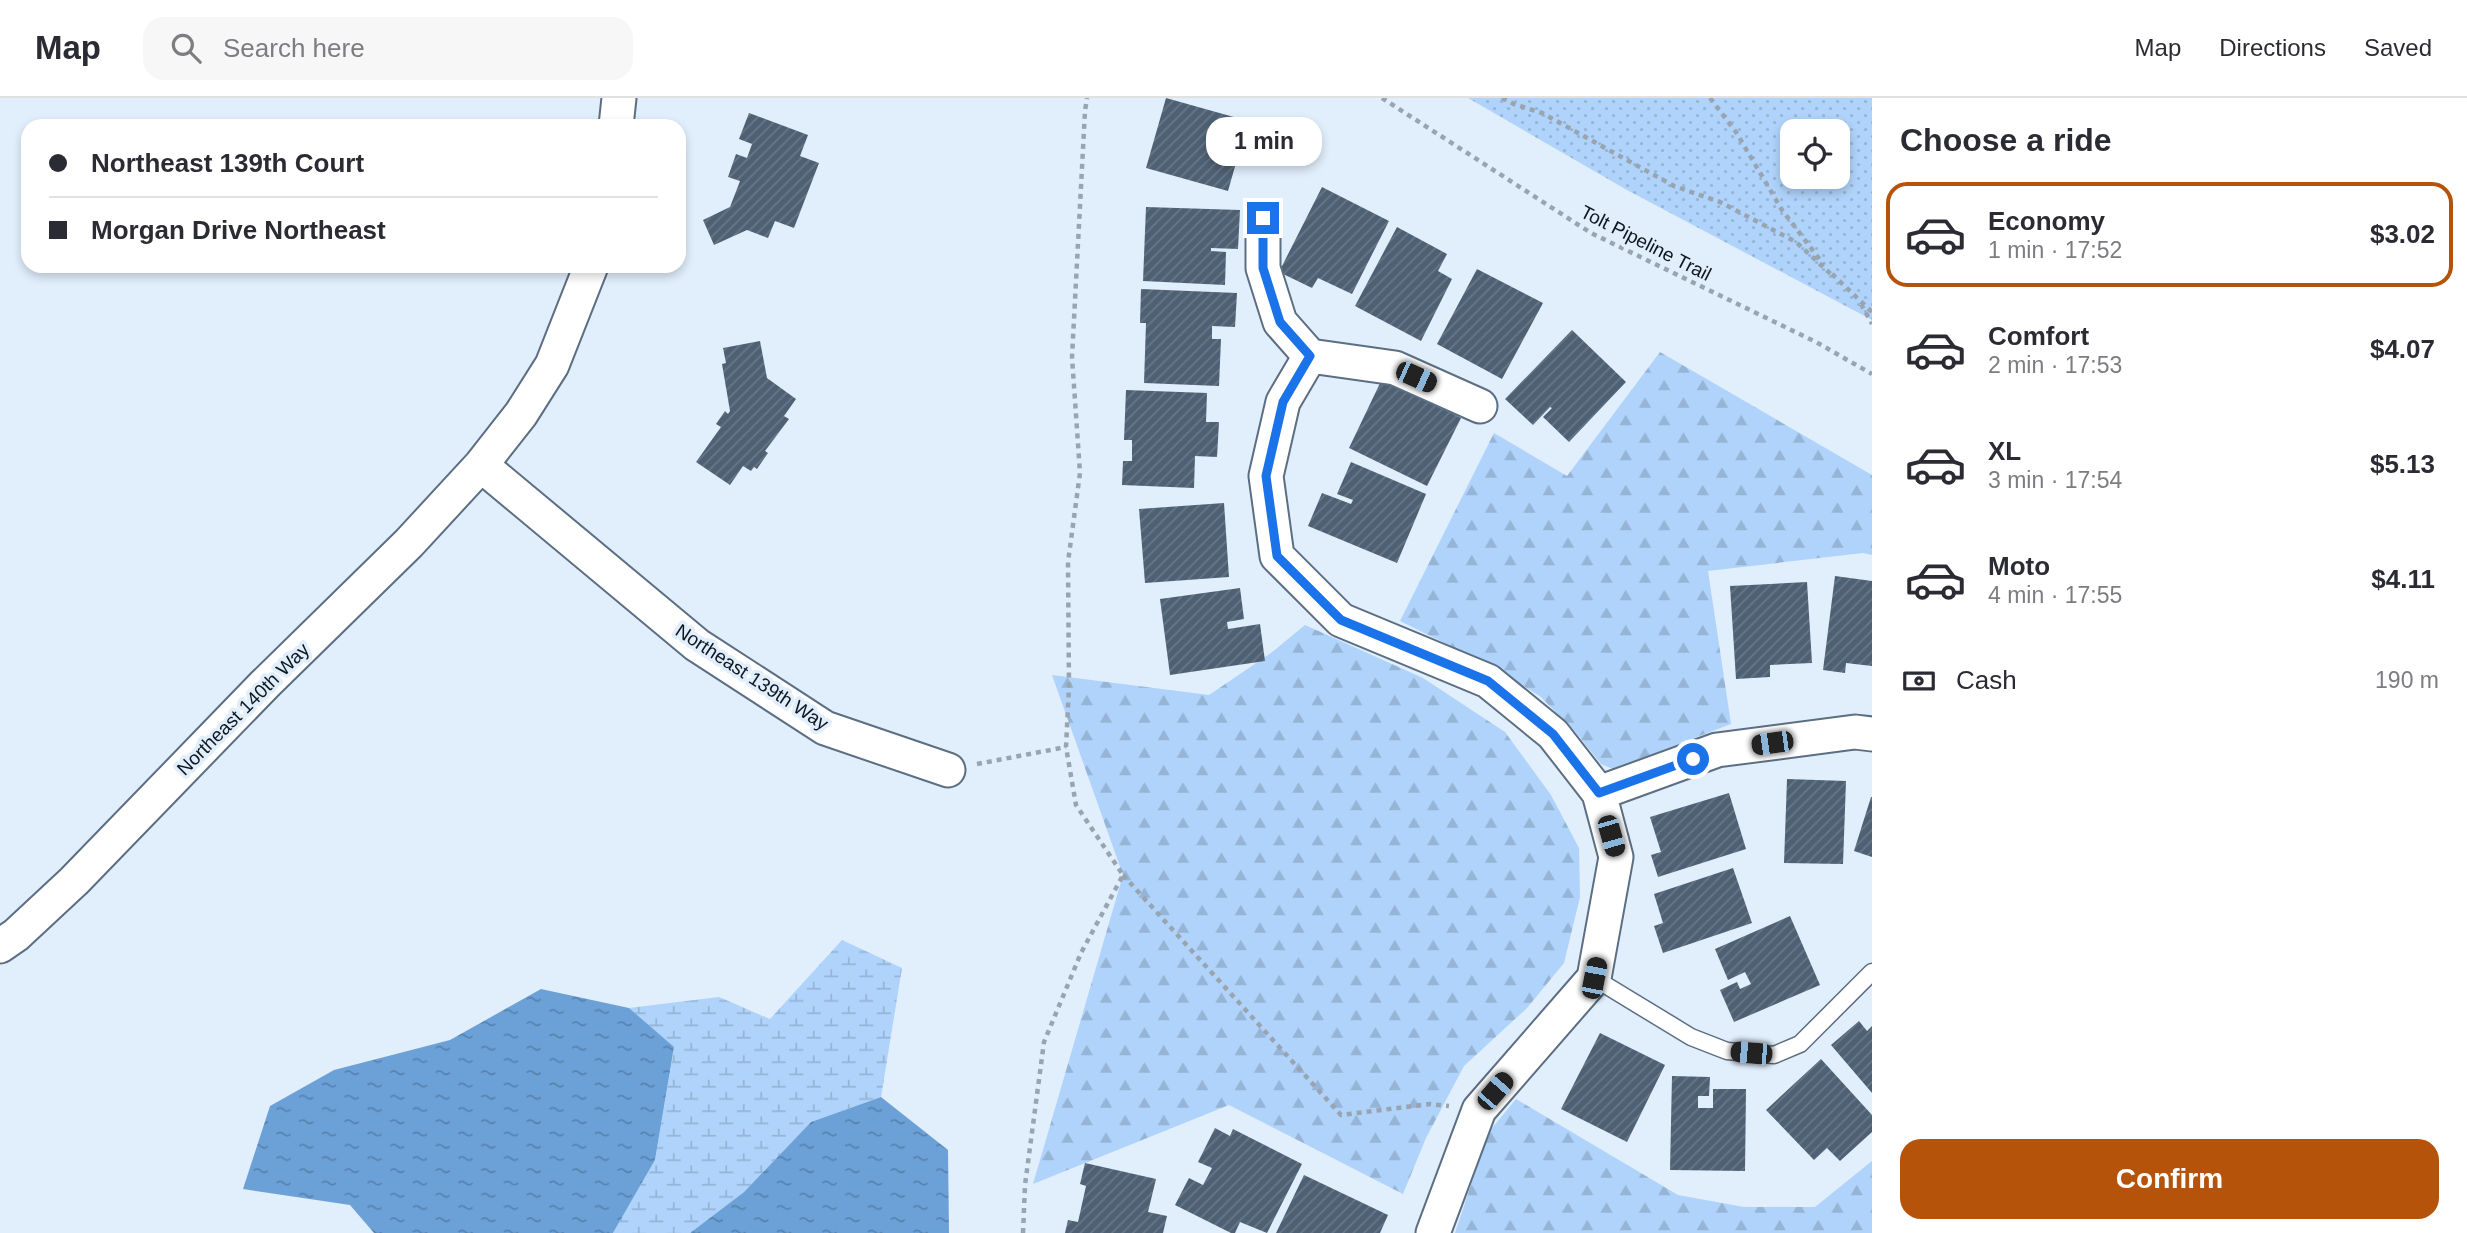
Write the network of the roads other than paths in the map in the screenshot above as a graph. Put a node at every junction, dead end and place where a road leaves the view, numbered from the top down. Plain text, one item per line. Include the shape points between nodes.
1 (619, 98) edge
2 (618, 119) edge
3 (1263, 218) dead end
4 (588, 273) edge
5 (1310, 356) junction
6 (1480, 406) dead end
7 (481, 465) junction
8 (1872, 734) edge
9 (948, 770) road end
10 (1599, 793) junction
11 (0, 946) edge
12 (1872, 972) edge
13 (1594, 978) junction
14 (1433, 1233) edge

1 - 2 street
3 - 5 street via 1263,268 1280,322
4 - 7 street, Northeast 140th Way via 552,365
5 - 6 street via 1395,368
5 - 10 street via 1283,402 1266,476 1277,556 1341,620 1488,681 1553,734
7 - 9 street, Northeast 139th Way via 697,645 825,728
7 - 11 street, Northeast 140th Way via 74,881
8 - 10 street via 1855,732 1717,750
10 - 13 street via 1616,857
12 - 13 lane via 1800,1044 1774,1055 1727,1051 1691,1037
13 - 14 street via 1479,1110

